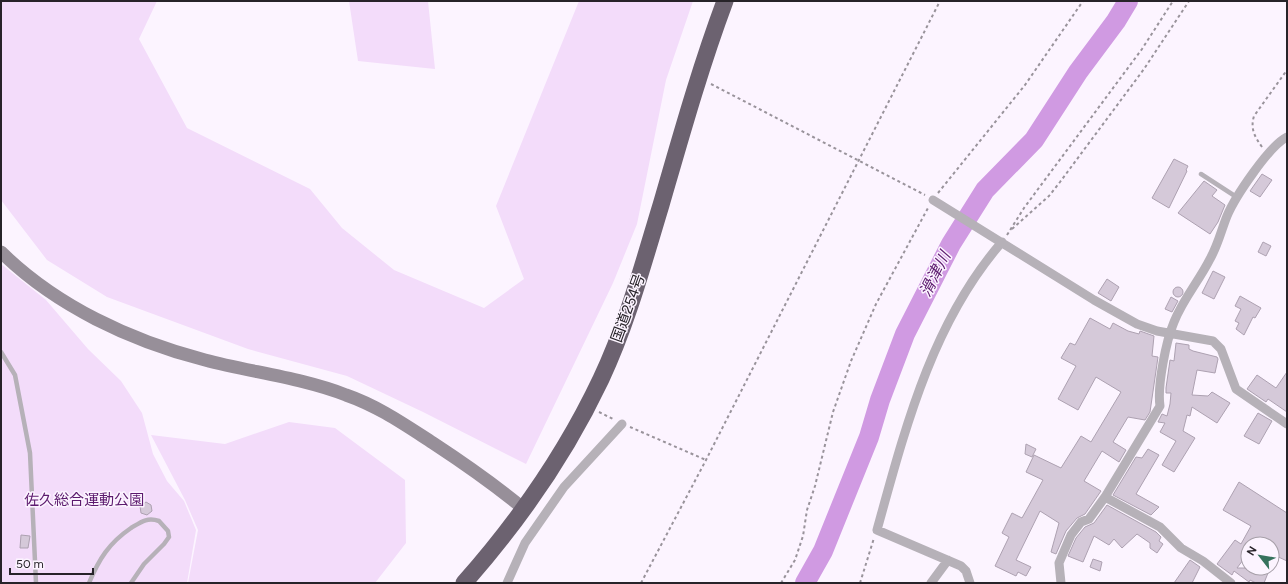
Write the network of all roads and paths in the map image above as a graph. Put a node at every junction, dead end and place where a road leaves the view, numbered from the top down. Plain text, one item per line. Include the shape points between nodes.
1 (725, 1) edge
2 (940, 1) edge
3 (1083, 1) edge
4 (1173, 1) edge
5 (1188, 1) edge
6 (1287, 70) edge
7 (698, 78) junction
8 (1287, 137) edge
9 (1267, 155) junction
10 (859, 160) junction
11 (1201, 174) dead end
12 (1238, 198) junction
13 (934, 200) junction
14 (1010, 231) junction
15 (1000, 241) junction
16 (1, 252) edge
17 (1171, 333) junction
18 (1, 352) edge
19 (588, 405) junction
20 (622, 424) junction
21 (1287, 424) edge
22 (706, 460) junction
23 (1105, 497) junction
24 (524, 509) junction
25 (877, 530) junction
26 (948, 560) junction
27 (36, 583) edge
28 (89, 583) edge
29 (131, 583) edge
30 (464, 583) edge
31 (508, 583) edge
32 (640, 583) edge
33 (781, 583) edge
34 (860, 583) edge
35 (931, 583) edge
36 (970, 583) edge
37 (1061, 583) edge
38 (1231, 583) edge

1 - 7 highway, 国道254号
2 - 10 path
3 - 13 path via 1025,85
4 - 14 path via 1142,49 1074,144 1024,208
5 - 14 path via 1144,69 1068,172 1049,196
6 - 9 path via 1254,116 1252,123 1255,138
7 - 10 path
7 - 19 highway, 国道254号 via 642,268 613,349
8 - 9 street via 1280,140
9 - 12 street
10 - 13 path
10 - 22 path
11 - 12 lane
12 - 17 street via 1227,216 1210,260 1183,303
13 - 15 street
13 - 33 path via 918,224 876,304 851,361 833,412 807,510 803,536 795,560
14 - 15 path
15 - 17 street via 1137,324
15 - 25 street via 953,315 925,376 906,427
16 - 24 street via 34,280 65,301 99,321 136,338 205,360 345,394 374,407 480,474
17 - 21 street via 1205,338 1218,344 1236,389
17 - 23 street via 1158,395 1160,406
18 - 27 lane via 15,375 30,453
19 - 20 path
19 - 24 highway, 国道254号
20 - 22 path
20 - 31 street via 564,487 526,543
22 - 32 path
23 - 37 street via 1088,519 1081,522 1071,535 1059,563
23 - 38 street via 1160,527 1180,548 1203,561
24 - 30 highway, 国道254号 via 504,537
25 - 26 street
25 - 34 path
26 - 35 street
26 - 36 street via 966,571
28 - 29 lane via 97,563 113,541 145,520 159,521 168,531 168,537

